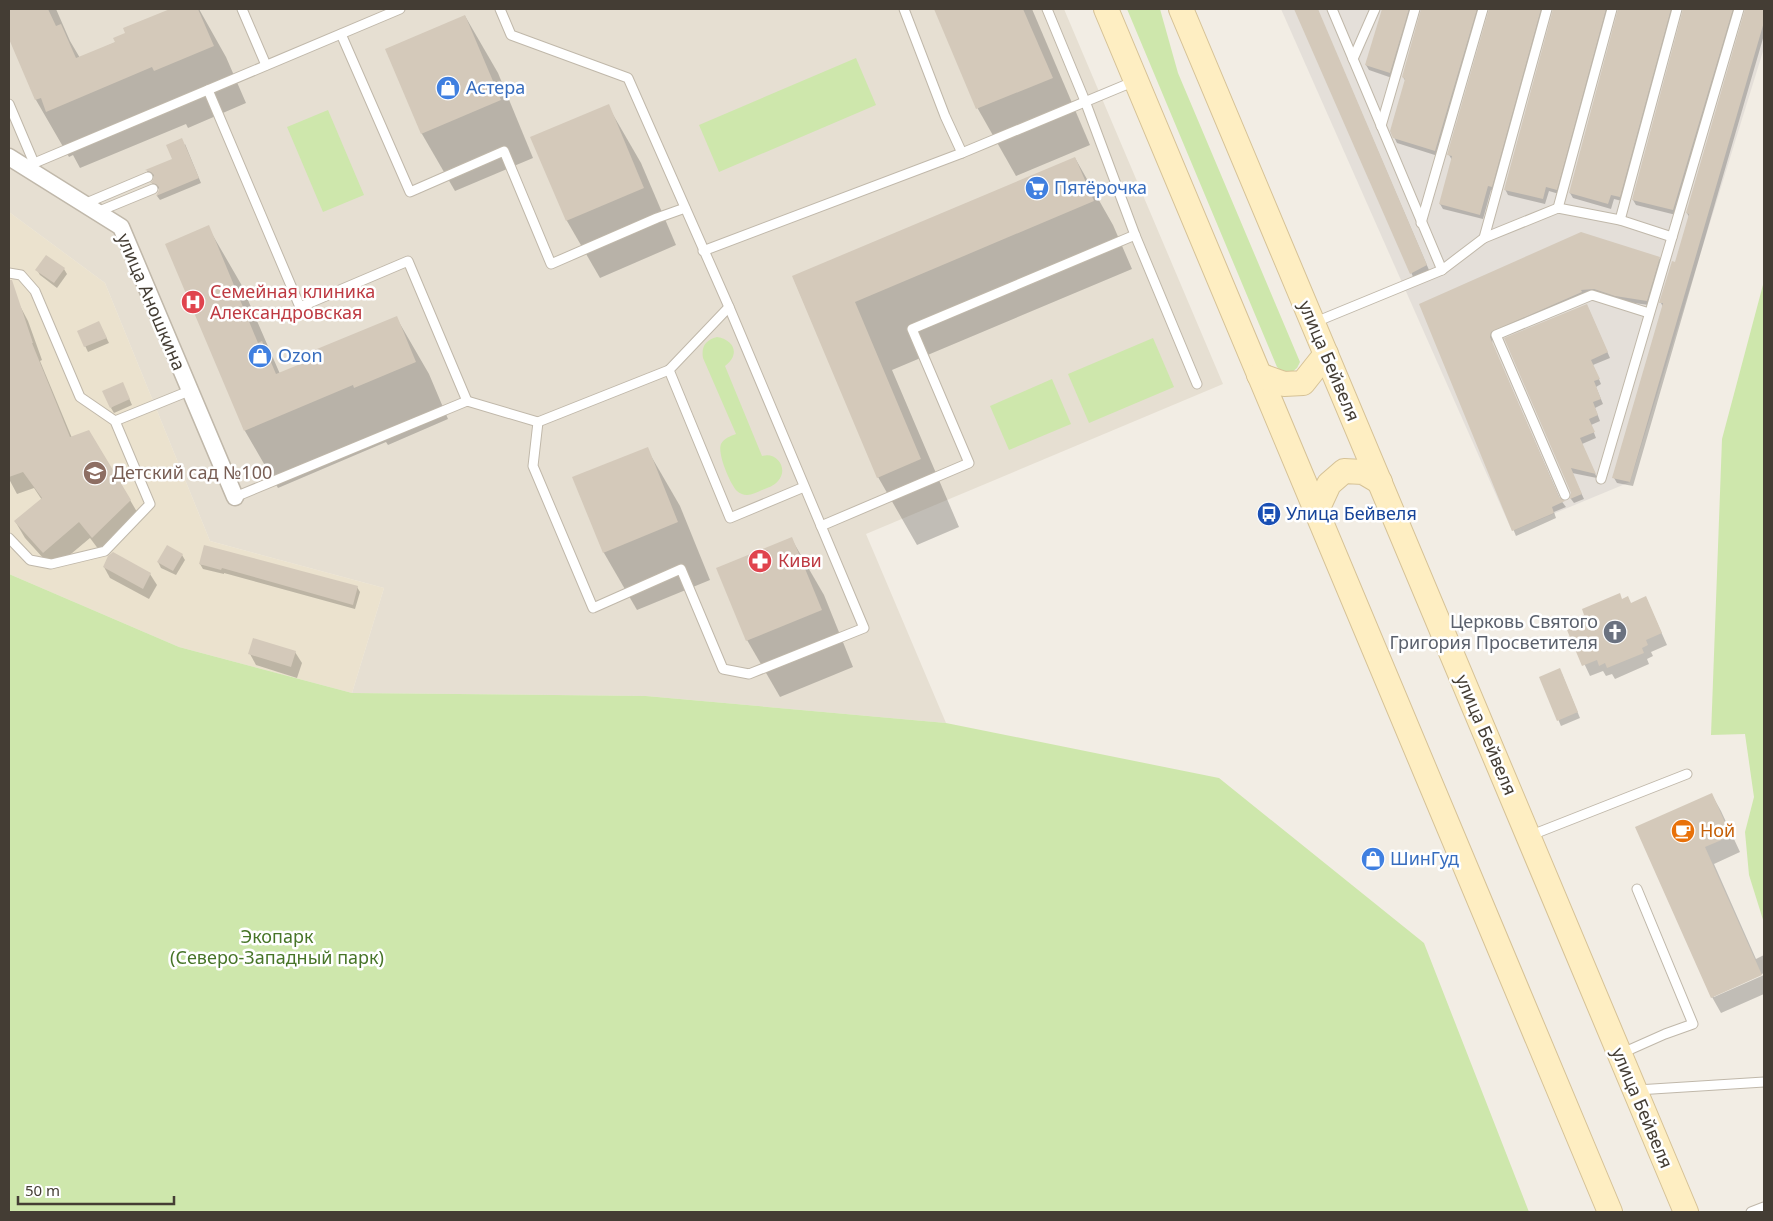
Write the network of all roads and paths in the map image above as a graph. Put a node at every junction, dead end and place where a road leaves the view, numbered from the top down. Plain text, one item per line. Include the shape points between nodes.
1 (242, 9) edge
2 (400, 9) edge
3 (500, 9) edge
4 (904, 9) edge
5 (1047, 9) edge
6 (1106, 9) edge
7 (1181, 9) edge
8 (1332, 9) edge
9 (1375, 9) edge
10 (1415, 9) edge
11 (1483, 9) edge
12 (1547, 9) edge
13 (1612, 9) edge
14 (1678, 9) edge
15 (1739, 9) edge
16 (341, 34) junction
17 (1353, 59) junction
18 (266, 65) junction
19 (1136, 80) junction
20 (208, 90) junction
21 (1085, 101) junction
22 (9, 104) edge
23 (1381, 126) junction
24 (962, 153) junction
25 (9, 157) edge
26 (30, 165) junction
27 (148, 177) dead end
28 (153, 189) dead end
29 (90, 208) junction
30 (685, 208) junction
31 (1558, 208) junction
32 (1620, 220) junction
33 (1421, 223) junction
34 (1135, 235) junction
35 (1672, 237) junction
36 (1484, 238) junction
37 (703, 251) junction
38 (1442, 270) junction
39 (9, 273) edge
40 (729, 307) junction
41 (1649, 313) junction
42 (1313, 323) junction
43 (1326, 354) junction
44 (669, 370) junction
45 (1259, 375) junction
46 (1197, 384) dead end
47 (189, 391) junction
48 (467, 401) junction
49 (115, 421) junction
50 (538, 422) junction
51 (1601, 479) dead end
52 (1380, 482) junction
53 (804, 486) junction
54 (1565, 495) dead end
55 (235, 497) joint
56 (1316, 510) junction
57 (821, 526) junction
58 (9, 538) edge
59 (1687, 774) dead end
60 (1528, 836) junction
61 (1637, 889) dead end
62 (1620, 1054) junction
63 (1764, 1082) edge
64 (1634, 1090) junction
65 (1764, 1207) edge
66 (1610, 1212) edge
67 (1686, 1212) edge
68 (1751, 1212) edge

1 - 18 lane
2 - 16 lane
3 - 30 lane via 511,36 628,78
4 - 24 lane
5 - 21 lane
6 - 19 main road
7 - 42 main road, улица Бейвеля
8 - 17 lane
9 - 17 lane
10 - 23 lane
11 - 33 lane
12 - 36 lane
13 - 31 lane
14 - 32 lane
15 - 35 lane
16 - 18 lane
16 - 30 lane via 410,192 504,151 551,264
17 - 23 lane
18 - 20 lane
19 - 21 lane
19 - 45 main road
20 - 26 lane
20 - 48 lane via 300,307 408,261
21 - 24 lane
21 - 34 lane
22 - 26 lane
23 - 33 lane
24 - 37 lane
25 - 26 street, улица Аношкина
26 - 29 street, улица Аношкина
27 - 29 lane
28 - 29 lane
29 - 47 street, улица Аношкина via 120,227
30 - 37 lane
31 - 32 lane
31 - 36 lane
32 - 35 lane
33 - 38 lane
34 - 46 lane
34 - 57 lane via 912,329 969,463
35 - 41 lane
36 - 38 lane
37 - 40 lane
38 - 42 lane
39 - 49 lane via 21,275 35,291 80,397
40 - 44 lane
40 - 53 lane
41 - 51 lane
41 - 54 lane via 1592,294 1496,336
42 - 43 main road, улица Бейвеля
43 - 45 main road via 1303,383 1284,384
43 - 52 main road, улица Бейвеля
44 - 50 lane
44 - 53 lane via 730,518
45 - 56 main road
47 - 49 lane
47 - 55 street, улица Аношкина
48 - 50 lane
48 - 55 lane
49 - 58 lane via 150,504 105,551 60,562 51,564 30,560
50 - 57 lane via 534,466 593,608 681,569 723,669 749,674 864,628
52 - 56 main road via 1363,472 1344,471 1329,484
52 - 60 main road, улица Бейвеля
53 - 57 lane
56 - 66 main road
59 - 60 lane
60 - 62 main road, улица Бейвеля
61 - 62 lane via 1693,1024
62 - 64 main road, улица Бейвеля
63 - 64 lane
64 - 67 main road, улица Бейвеля
65 - 68 lane

